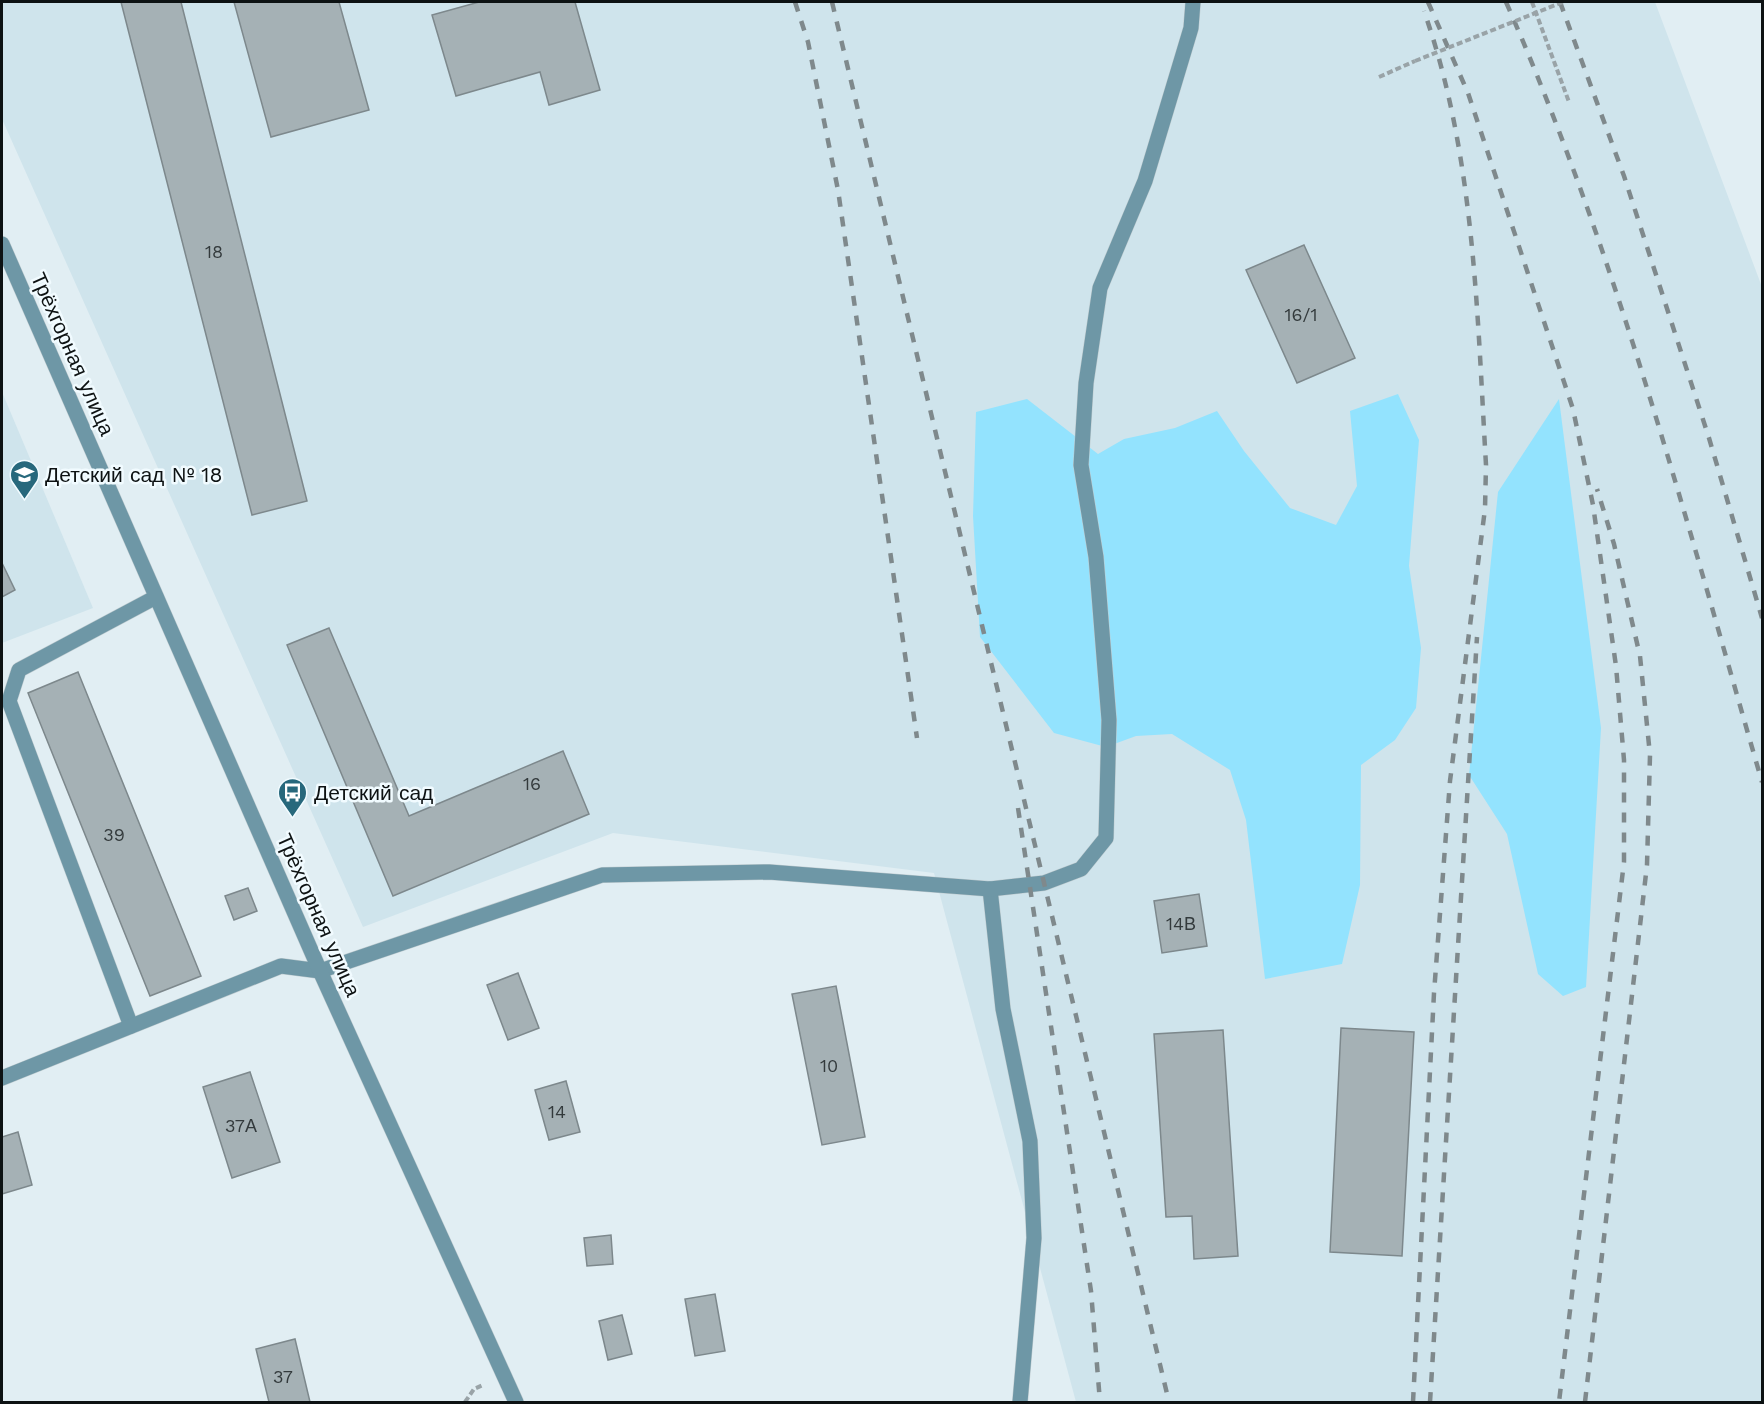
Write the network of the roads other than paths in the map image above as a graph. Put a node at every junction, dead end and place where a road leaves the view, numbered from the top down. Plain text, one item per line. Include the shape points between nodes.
1 (1193, 2) edge
2 (2, 244) edge
3 (156, 597) junction
4 (990, 889) junction
5 (320, 971) junction
6 (131, 1026) junction
7 (2, 1078) edge
8 (516, 1402) edge
9 (1020, 1402) edge

1 - 4 street via 1191,28 1145,181 1100,288 1086,382 1081,465 1096,557 1109,720 1106,838 1081,869 1044,883
2 - 3 street, Трёхгорная улица
3 - 5 street, Трёхгорная улица
3 - 6 street via 19,670 9,701
4 - 5 street via 769,872 602,875
4 - 9 street via 1003,1009 1030,1141 1034,1238
5 - 6 street via 281,966
5 - 8 street, Трёхгорная улица
6 - 7 street

